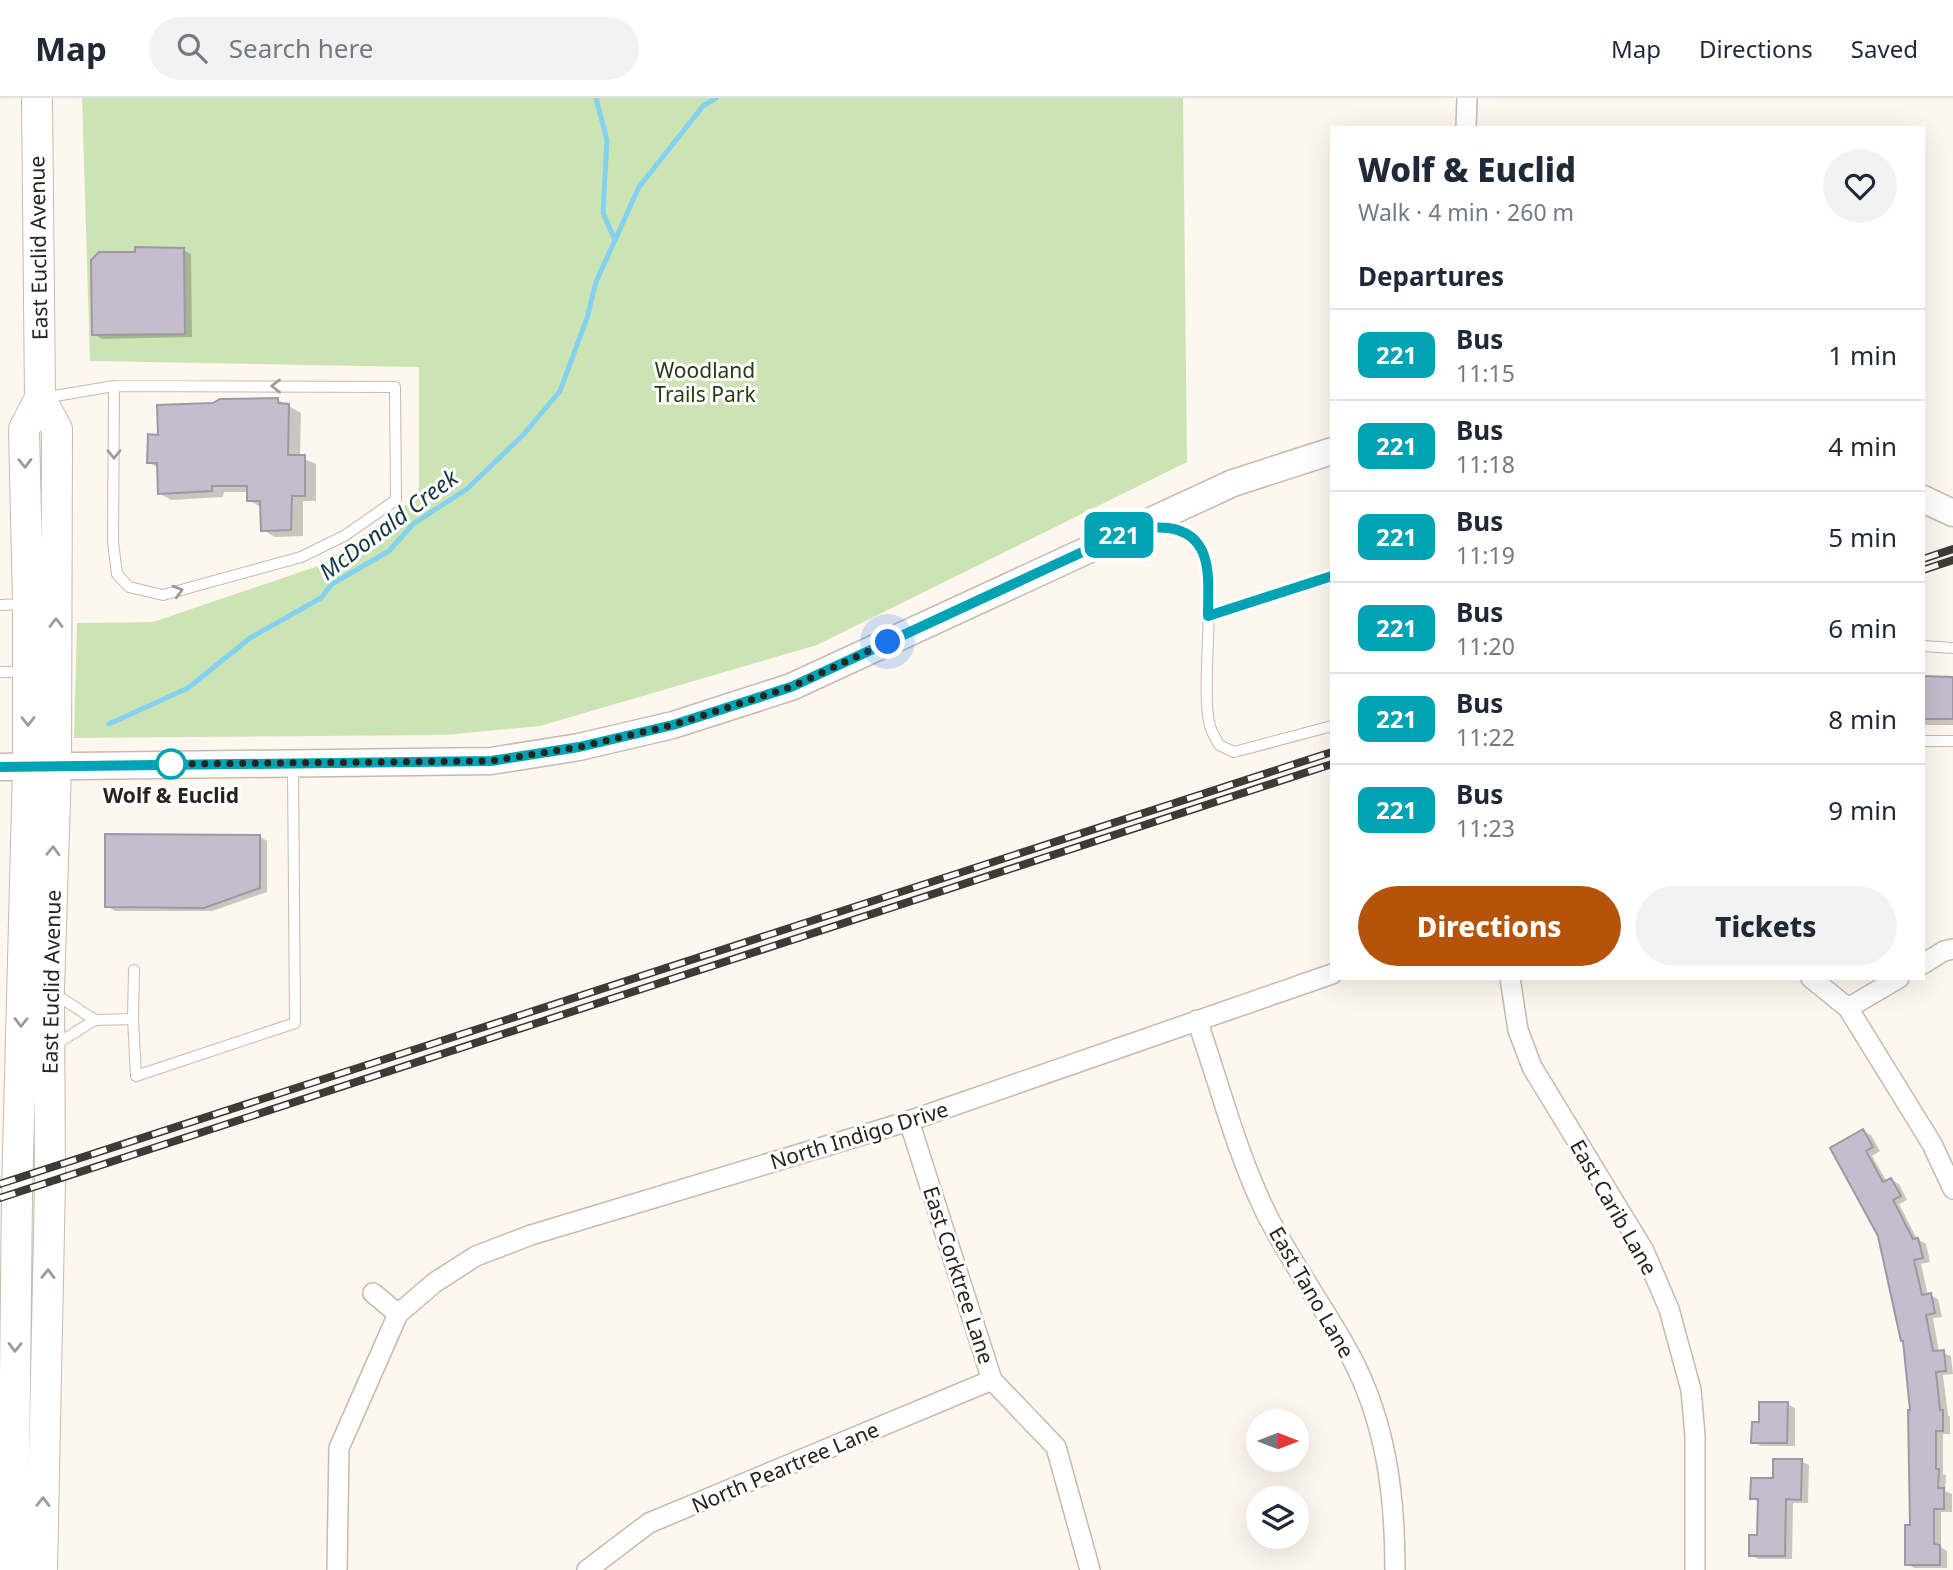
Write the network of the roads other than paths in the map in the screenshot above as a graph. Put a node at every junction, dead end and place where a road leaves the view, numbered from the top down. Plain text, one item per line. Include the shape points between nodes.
1 (37, 98) edge
2 (1467, 98) edge
3 (1466, 126) edge
4 (114, 386) junction
5 (40, 398) junction
6 (1330, 452) edge
7 (1925, 500) edge
8 (1953, 513) edge
9 (1130, 530) junction
10 (1330, 577) edge
11 (14, 604) edge
12 (1208, 616) junction
13 (1925, 646) edge
14 (1953, 648) edge
15 (14, 672) edge
16 (1330, 727) edge
17 (1925, 741) edge
18 (1953, 741) edge
19 (293, 763) junction
20 (28, 767) edge
21 (1953, 949) edge
22 (1925, 963) edge
23 (134, 970) dead end
24 (1330, 975) edge
25 (1510, 980) edge
26 (1813, 980) edge
27 (1896, 980) edge
28 (49, 990) junction
29 (1848, 1008) junction
30 (133, 1019) junction
31 (95, 1020) junction
32 (1197, 1020) junction
33 (50, 1048) junction
34 (909, 1121) junction
35 (1953, 1189) edge
36 (373, 1293) dead end
37 (398, 1314) junction
38 (992, 1380) junction
39 (13, 1570) edge
40 (42, 1570) edge
41 (337, 1570) edge
42 (587, 1570) edge
43 (1090, 1570) edge
44 (1395, 1570) edge
45 (1695, 1570) edge

1 - 5 main road, East Euclid Avenue
2 - 3 street
4 -> 4 lane via 113,542 117,574 129,587 163,596 301,557 345,536 396,500 396,387
4 - 5 lane
5 -> 11 main road, East Euclid Avenue via 24,429
20 -> 5 main road, East Euclid Avenue via 57,429
6 - 9 main road via 1233,483
7 - 8 main road
9 - 12 lane via 1165,527 1183,531 1201,545 1208,571
9 - 19 main road via 791,687 673,725 491,761
10 - 12 lane
11 - 15 main road, East Euclid Avenue
12 - 16 lane via 1210,726 1219,746 1234,752
13 - 14 lane
15 -> 20 main road, East Euclid Avenue
17 - 18 lane
19 - 20 main road
19 - 30 lane via 295,1024 136,1076
28 -> 20 main road, East Euclid Avenue
20 -> 39 main road, East Euclid Avenue
21 - 22 street
23 - 30 lane
24 - 32 street, North Indigo Drive
25 - 45 street, East Carib Lane via 1518,1030 1532,1067 1644,1251 1670,1309 1691,1390
26 - 29 street
27 - 29 street
28 - 31 lane
28 - 33 main road, East Euclid Avenue
29 - 35 street via 1932,1144
30 - 31 lane
31 - 33 lane
32 - 34 street, North Indigo Drive
32 - 44 street, East Tano Lane via 1256,1191 1349,1354 1380,1428 1391,1487
40 -> 33 main road, East Euclid Avenue
34 - 37 street, North Indigo Drive via 531,1235 476,1256
34 - 38 street, East Corktree Lane
36 - 37 street
37 - 41 street via 339,1448
38 - 42 street, North Peartree Lane via 649,1524
38 - 43 street, East Corktree Lane via 1056,1447

